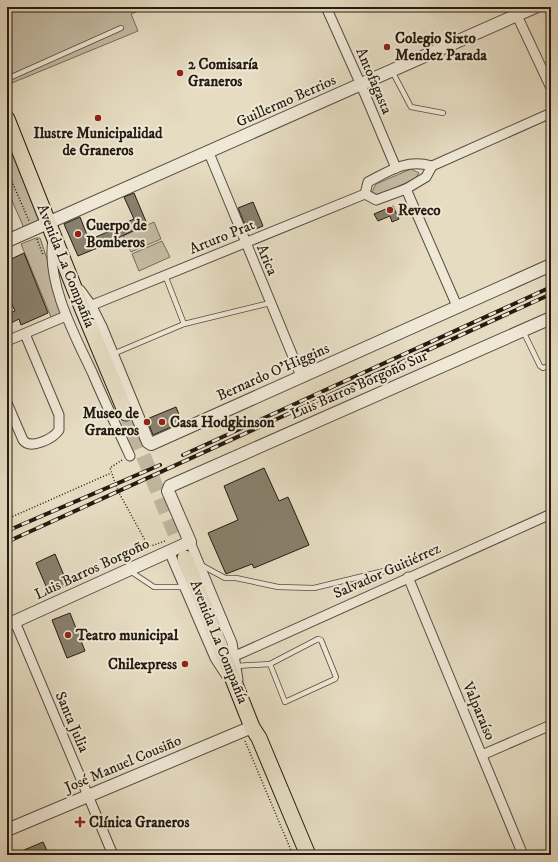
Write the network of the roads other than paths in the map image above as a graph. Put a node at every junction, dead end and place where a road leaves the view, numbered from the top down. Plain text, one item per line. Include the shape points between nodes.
1 (326, 7) edge
2 (535, 7) edge
3 (515, 11) edge
4 (121, 28) dead end
5 (392, 71) junction
6 (7, 79) edge
7 (361, 85) junction
8 (551, 88) edge
9 (443, 113) dead end
10 (551, 113) edge
11 (7, 119) edge
12 (209, 153) junction
13 (432, 166) junction
14 (396, 168) junction
15 (406, 189) junction
16 (365, 194) junction
17 (51, 227) junction
18 (7, 241) edge
19 (244, 242) junction
20 (551, 265) edge
21 (165, 275) junction
22 (73, 284) junction
23 (270, 303) junction
24 (90, 306) junction
25 (457, 306) junction
26 (66, 316) junction
27 (551, 318) edge
28 (184, 324) junction
29 (523, 331) junction
30 (25, 334) junction
31 (7, 341) edge
32 (112, 354) junction
33 (551, 365) edge
34 (301, 376) junction
35 (7, 403) edge
36 (131, 413) junction
37 (115, 424) junction
38 (130, 456) road end
39 (551, 514) edge
40 (190, 542) junction
41 (169, 551) junction
42 (185, 558) tunnel mouth
43 (200, 564) junction
44 (129, 570) junction
45 (388, 570) dead end
46 (408, 577) junction
47 (185, 587) junction
48 (11, 624) edge
49 (235, 656) junction
50 (270, 664) junction
51 (236, 666) junction
52 (240, 693) junction
53 (551, 725) edge
54 (252, 727) junction
55 (482, 755) junction
56 (88, 796) junction
57 (7, 830) edge
58 (113, 855) edge
59 (299, 855) edge
60 (308, 855) edge
61 (523, 855) edge

1 - 7 street, Antofagasta
2 - 3 street, Guillermo Berrios
3 - 5 street, Guillermo Berrios
3 - 8 street
4 - 6 lane
5 - 7 street, Guillermo Berrios
5 - 9 lane via 411,107
7 - 12 street, Guillermo Berrios
7 - 14 street, Antofagasta
10 - 13 street
11 - 17 main road, Avenida La Compañía
12 - 17 street, Guillermo Berrios
12 - 19 street, Arica
13 - 14 street via 418,162
13 - 15 street via 426,177
14 - 16 street via 368,182
15 - 16 street via 376,200
15 - 25 street
16 - 19 street, Arturo Prat
17 - 18 street, Guillermo Berrios
17 - 22 main road, Avenida La Compañía
17 - 26 street via 55,278
19 - 21 street, Arturo Prat
19 - 23 street, Arica
20 - 25 street, Bernardo O'Higgins
21 - 24 street, Arturo Prat
21 - 28 lane
22 - 24 street, Bernardo O'Higgins
22 - 36 main road, Avenida La Compañía
23 - 28 lane
23 - 34 street, Arica
24 - 32 street, Bernardo O'Higgins
25 - 34 street, Bernardo O'Higgins
26 - 30 street
26 - 37 street
27 - 29 street, Luis Barros Borgoño Sur
28 - 32 lane
29 - 33 lane via 540,366 543,368
29 - 40 street, Luis Barros Borgoño Sur via 170,486 168,491
30 - 31 street
30 - 35 street via 59,415 58,430 53,436 30,445 26,444
32 - 36 street, Bernardo O'Higgins
34 - 36 street, Bernardo O'Higgins via 154,444 148,442
36 - 37 street
37 - 38 street
39 - 46 street, Salvador Guitiérrez
40 - 41 street, Luis Barros Borgoño
40 - 43 street
41 - 44 street, Luis Barros Borgoño
41 - 47 street
42 - 52 main road, Avenida La Compañía
43 - 45 lane via 226,578 278,587 314,588
43 - 49 street
44 - 47 lane via 154,587
44 - 48 street, Luis Barros Borgoño
46 - 49 street, Salvador Guitiérrez
46 - 55 street, Valparaíso
47 - 52 street via 215,658
48 - 56 street, Santa Julia
49 - 51 street
50 - 50 lane via 318,639 321,640 336,677 286,702
50 - 51 lane
51 - 52 street
52 - 54 main road, Avenida La Compañía
53 - 55 street
54 - 56 street, José Manuel Cousiño
54 - 59 main road, Avenida La Compañía via 252,741
54 - 60 main road, Avenida La Compañía via 259,738
55 - 61 street, Valparaíso
56 - 57 street, José Manuel Cousiño
56 - 58 street, Santa Julia

